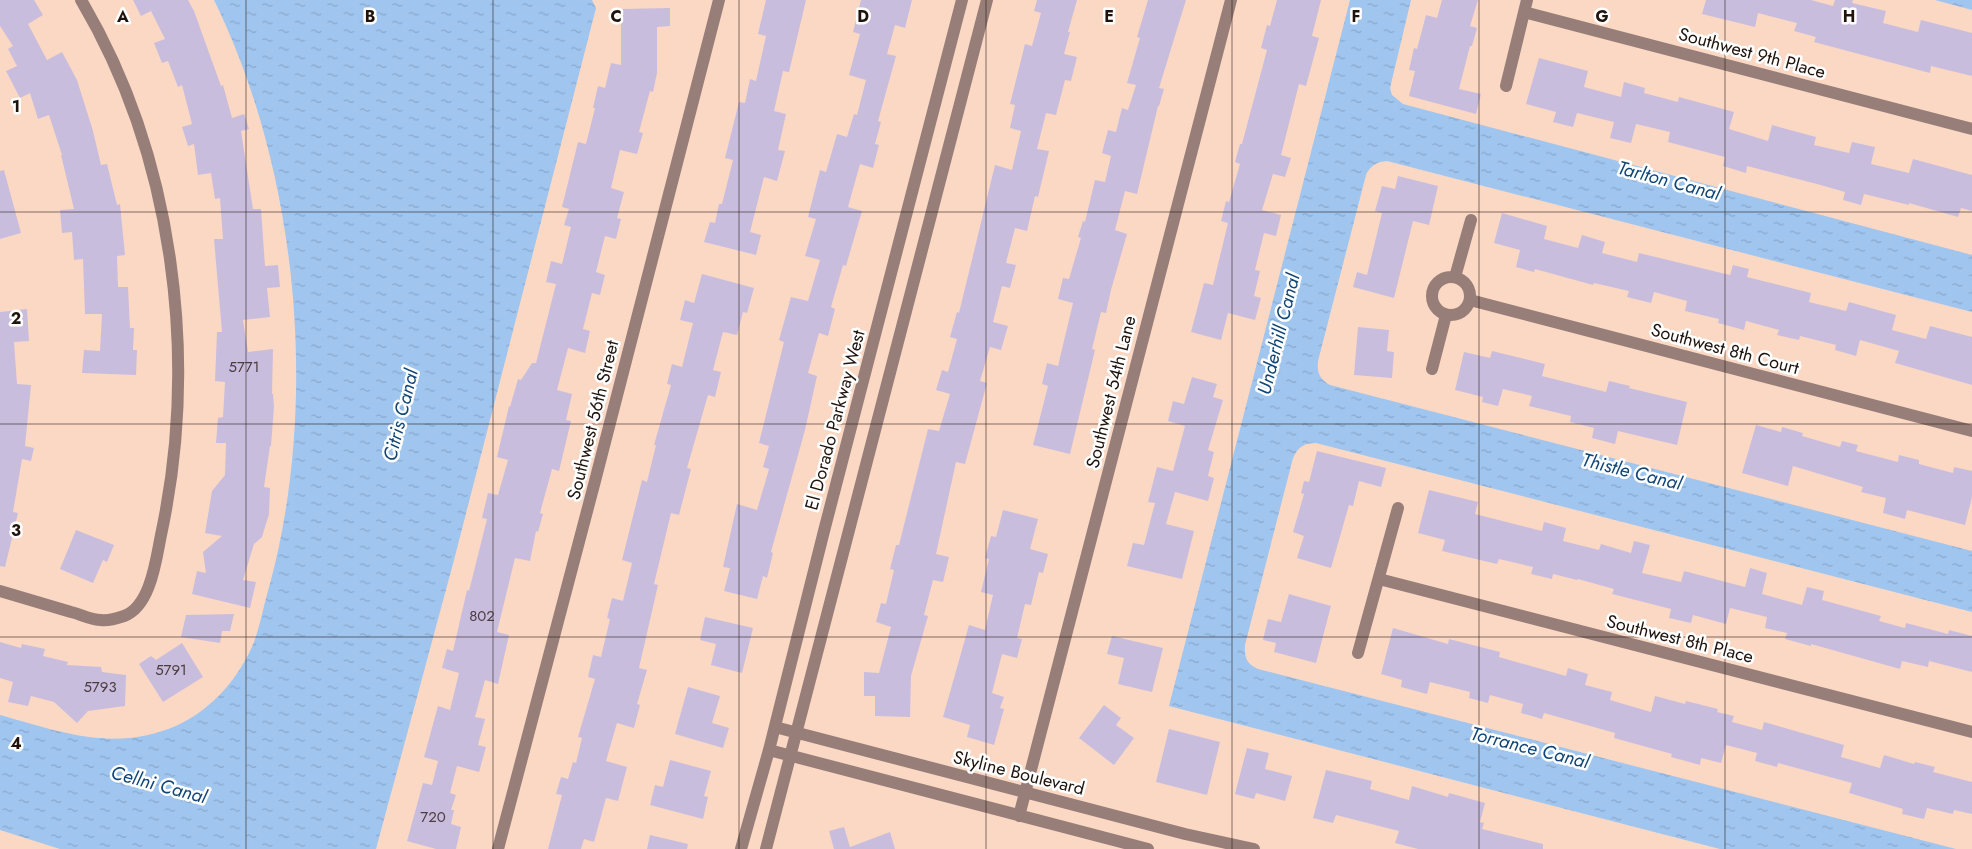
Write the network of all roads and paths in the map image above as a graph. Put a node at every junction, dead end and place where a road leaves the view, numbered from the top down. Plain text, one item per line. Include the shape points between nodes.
1 (81, 0) edge
2 (718, 0) edge
3 (962, 0) edge
4 (987, 0) edge
5 (1231, 0) edge
6 (1526, 6) edge
7 (1506, 86) dead end
8 (1972, 128) edge
9 (1472, 220) dead end
10 (1454, 277) junction
11 (1470, 300) junction
12 (1446, 315) junction
13 (1432, 369) dead end
14 (1972, 431) edge
15 (1398, 508) dead end
16 (1379, 579) junction
17 (0, 591) edge
18 (1358, 653) dead end
19 (775, 727) junction
20 (797, 732) junction
21 (1972, 732) edge
22 (770, 750) junction
23 (791, 757) junction
24 (1025, 793) junction
25 (1019, 816) junction
26 (498, 849) edge
27 (741, 849) edge
28 (766, 849) edge
29 (1148, 849) edge
30 (1254, 849) edge

1 - 17 street via 126,96 152,174 169,251 178,330 179,394 164,522 148,590 125,616 101,621
2 - 26 street, Southwest 56th Street
3 - 19 street, El Dorado Parkway West
4 - 20 street
5 - 24 street, Southwest 54th Lane
6 - 7 street, Southwest 9th Place
6 - 8 street, Southwest 9th Place
9 - 10 street
10 - 11 street via 1469,288
10 - 12 street via 1436,283 1431,295 1435,308
11 - 12 street via 1464,311
11 - 14 street, Southwest 8th Court
12 - 13 street
15 - 16 street
16 - 18 street
16 - 21 street, Southwest 8th Place
19 - 20 street, Skyline Boulevard
19 - 22 street, El Dorado Parkway West
20 - 23 street
20 - 24 street, Skyline Boulevard
22 - 23 street
22 - 27 street, El Dorado Parkway West
23 - 25 street
23 - 28 street
24 - 25 street, Southwest 54th Lane
24 - 30 street, Skyline Boulevard
25 - 29 street

